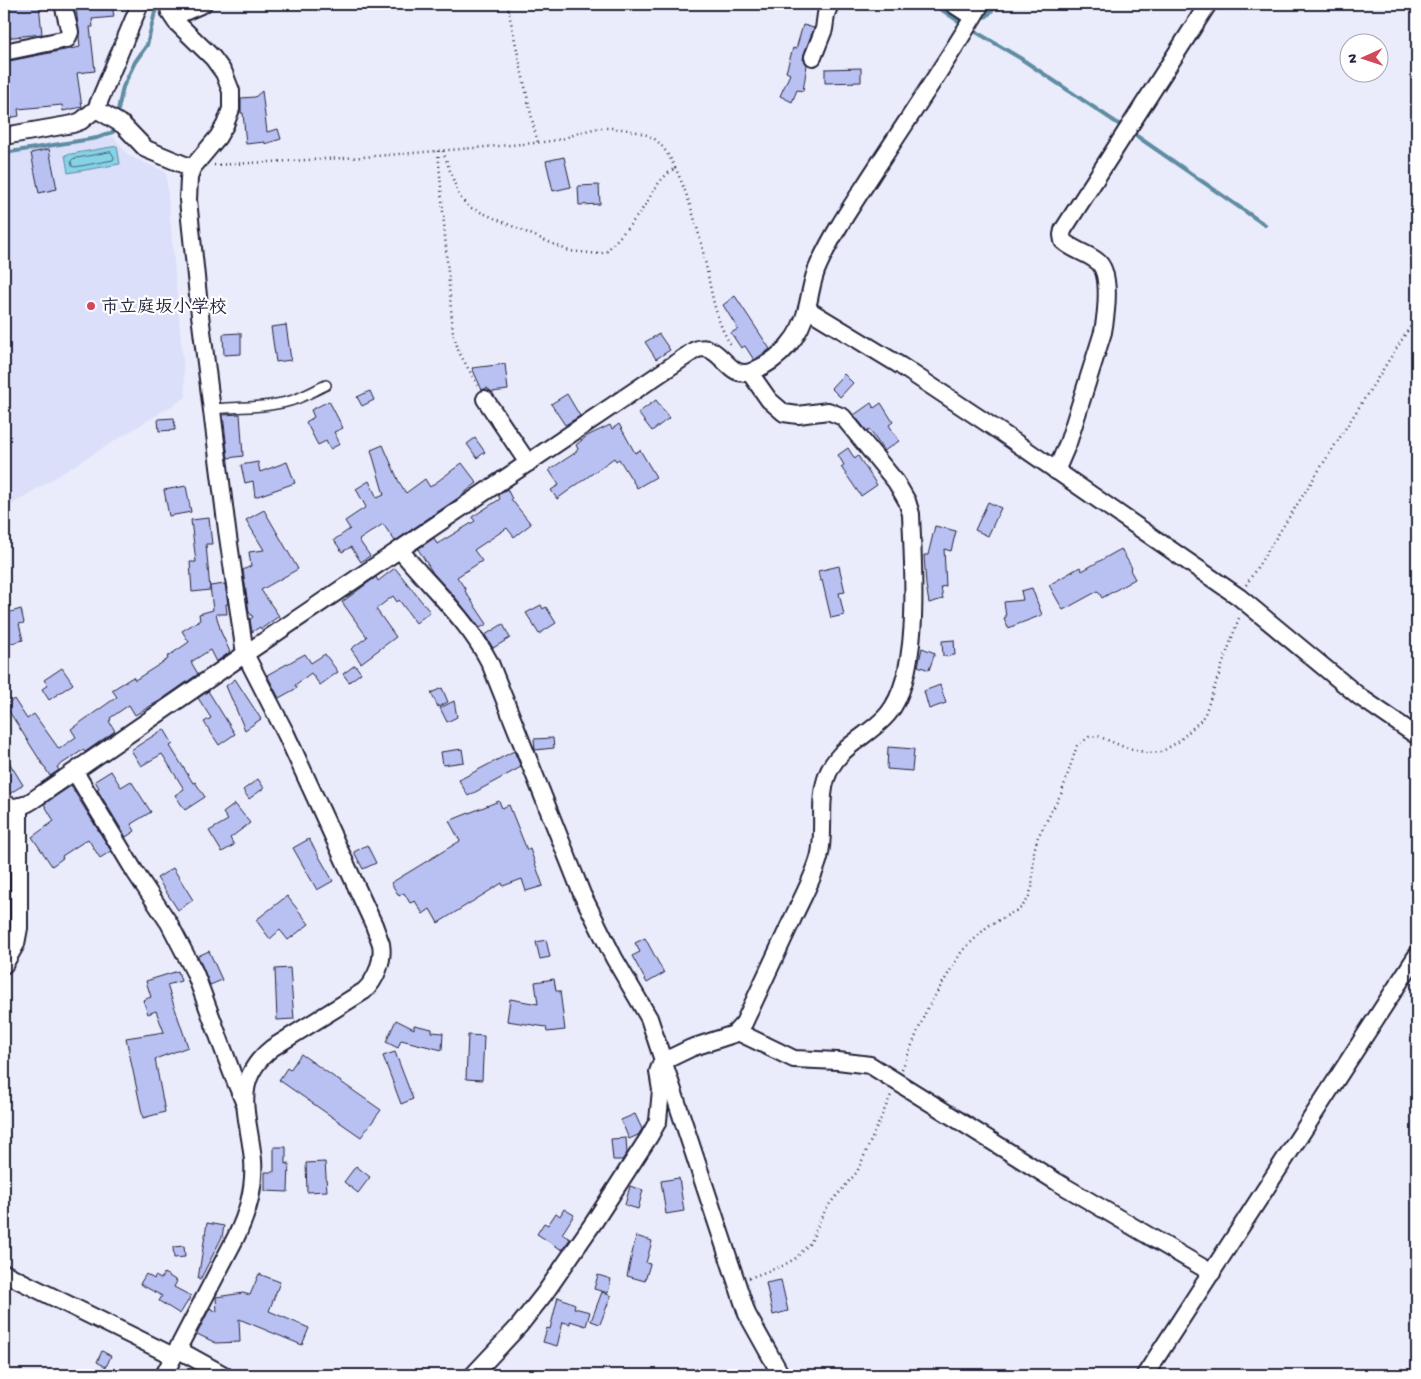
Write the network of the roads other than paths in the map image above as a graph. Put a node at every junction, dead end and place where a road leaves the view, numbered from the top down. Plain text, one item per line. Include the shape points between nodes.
1 (63, 4) edge
2 (140, 4) edge
3 (203, 4) edge
4 (830, 4) edge
5 (952, 4) edge
6 (1208, 4) edge
7 (170, 10) edge
8 (977, 10) edge
9 (4, 52) edge
10 (813, 57) dead end
11 (100, 112) junction
12 (4, 136) edge
13 (192, 168) junction
14 (807, 309) junction
15 (750, 372) junction
16 (326, 386) dead end
17 (484, 399) road end
18 (212, 409) junction
19 (528, 463) junction
20 (1056, 471) junction
21 (400, 550) junction
22 (244, 654) junction
23 (1417, 736) edge
24 (75, 772) junction
25 (11, 804) edge
26 (1417, 955) edge
27 (4, 965) edge
28 (738, 1031) junction
29 (664, 1061) junction
30 (244, 1102) junction
31 (4, 1273) edge
32 (1212, 1273) junction
33 (175, 1352) junction
34 (489, 1369) edge
35 (164, 1375) edge
36 (224, 1375) edge
37 (473, 1375) edge
38 (781, 1375) edge
39 (1145, 1375) edge

1 - 9 street via 70,32 67,39
2 - 11 street
3 - 7 street
4 - 10 street
5 - 8 street
6 - 20 street via 1063,230 1063,242 1096,260 1104,271 1106,314 1104,332
7 - 13 street via 183,29 213,58 231,91 231,109 225,125
8 - 14 street via 824,253 813,278
11 - 12 street via 81,122
11 - 13 street via 123,125 146,148
13 - 18 street via 188,200
14 - 15 street via 799,332 785,350 774,360
14 - 20 street via 901,366
15 - 19 street via 735,370 714,350 700,347
15 - 28 street via 769,400 784,413 798,415 828,411 843,417 901,489 911,514 912,641 905,678 893,709 842,752 828,774 817,864
16 - 18 lane via 293,401
17 - 19 street
18 - 22 street
19 - 21 street
20 - 23 street via 1242,600 1360,697
21 - 22 street
21 - 29 street via 483,649 582,894 648,1018
22 - 24 street
22 - 30 street via 286,734 370,916 381,943 381,957 369,987 356,998 264,1055 249,1076
24 - 25 street via 34,800
24 - 30 street via 169,923 195,973
25 - 27 street via 20,928 16,944
26 - 32 street
28 - 29 street
28 - 32 street via 794,1059 870,1065 1057,1182
29 - 34 street via 658,1072 661,1090 658,1120 649,1137 545,1294
29 - 38 street via 747,1314
30 - 33 street via 253,1160 251,1200 236,1237
31 - 33 street
32 - 39 street
33 - 35 street
33 - 36 street
34 - 37 street

